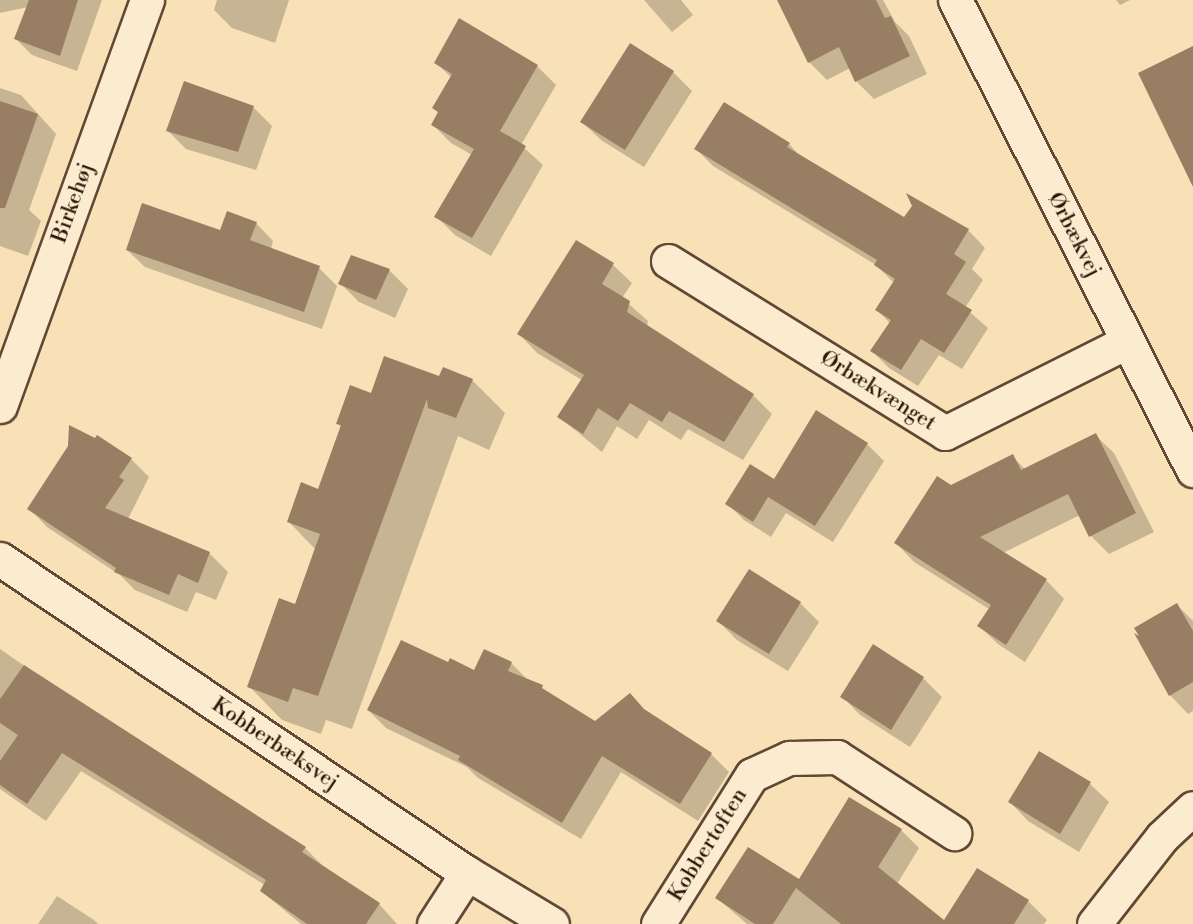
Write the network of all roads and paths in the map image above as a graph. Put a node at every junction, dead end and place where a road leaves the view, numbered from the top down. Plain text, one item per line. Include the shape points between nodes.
1 (147, 0) edge
2 (955, 0) edge
3 (668, 261) dead end
4 (1127, 342) junction
5 (0, 406) edge
6 (1193, 470) edge
7 (0, 559) edge
8 (1193, 808) edge
9 (954, 832) dead end
10 (467, 873) junction
11 (434, 924) edge
12 (552, 924) edge
13 (658, 924) edge
14 (1094, 924) edge

1 - 5 street, Birkehøj
2 - 4 street, Ørbækvej
3 - 4 street, Ørbækvænget via 945,433
4 - 6 street, Ørbækvej
7 - 10 street, Kobberbæksvej
8 - 14 street via 1124,882
9 - 13 street, Kobbertoften via 837,757 789,758 752,775
10 - 11 street
10 - 12 street, Kobberbæksvej

